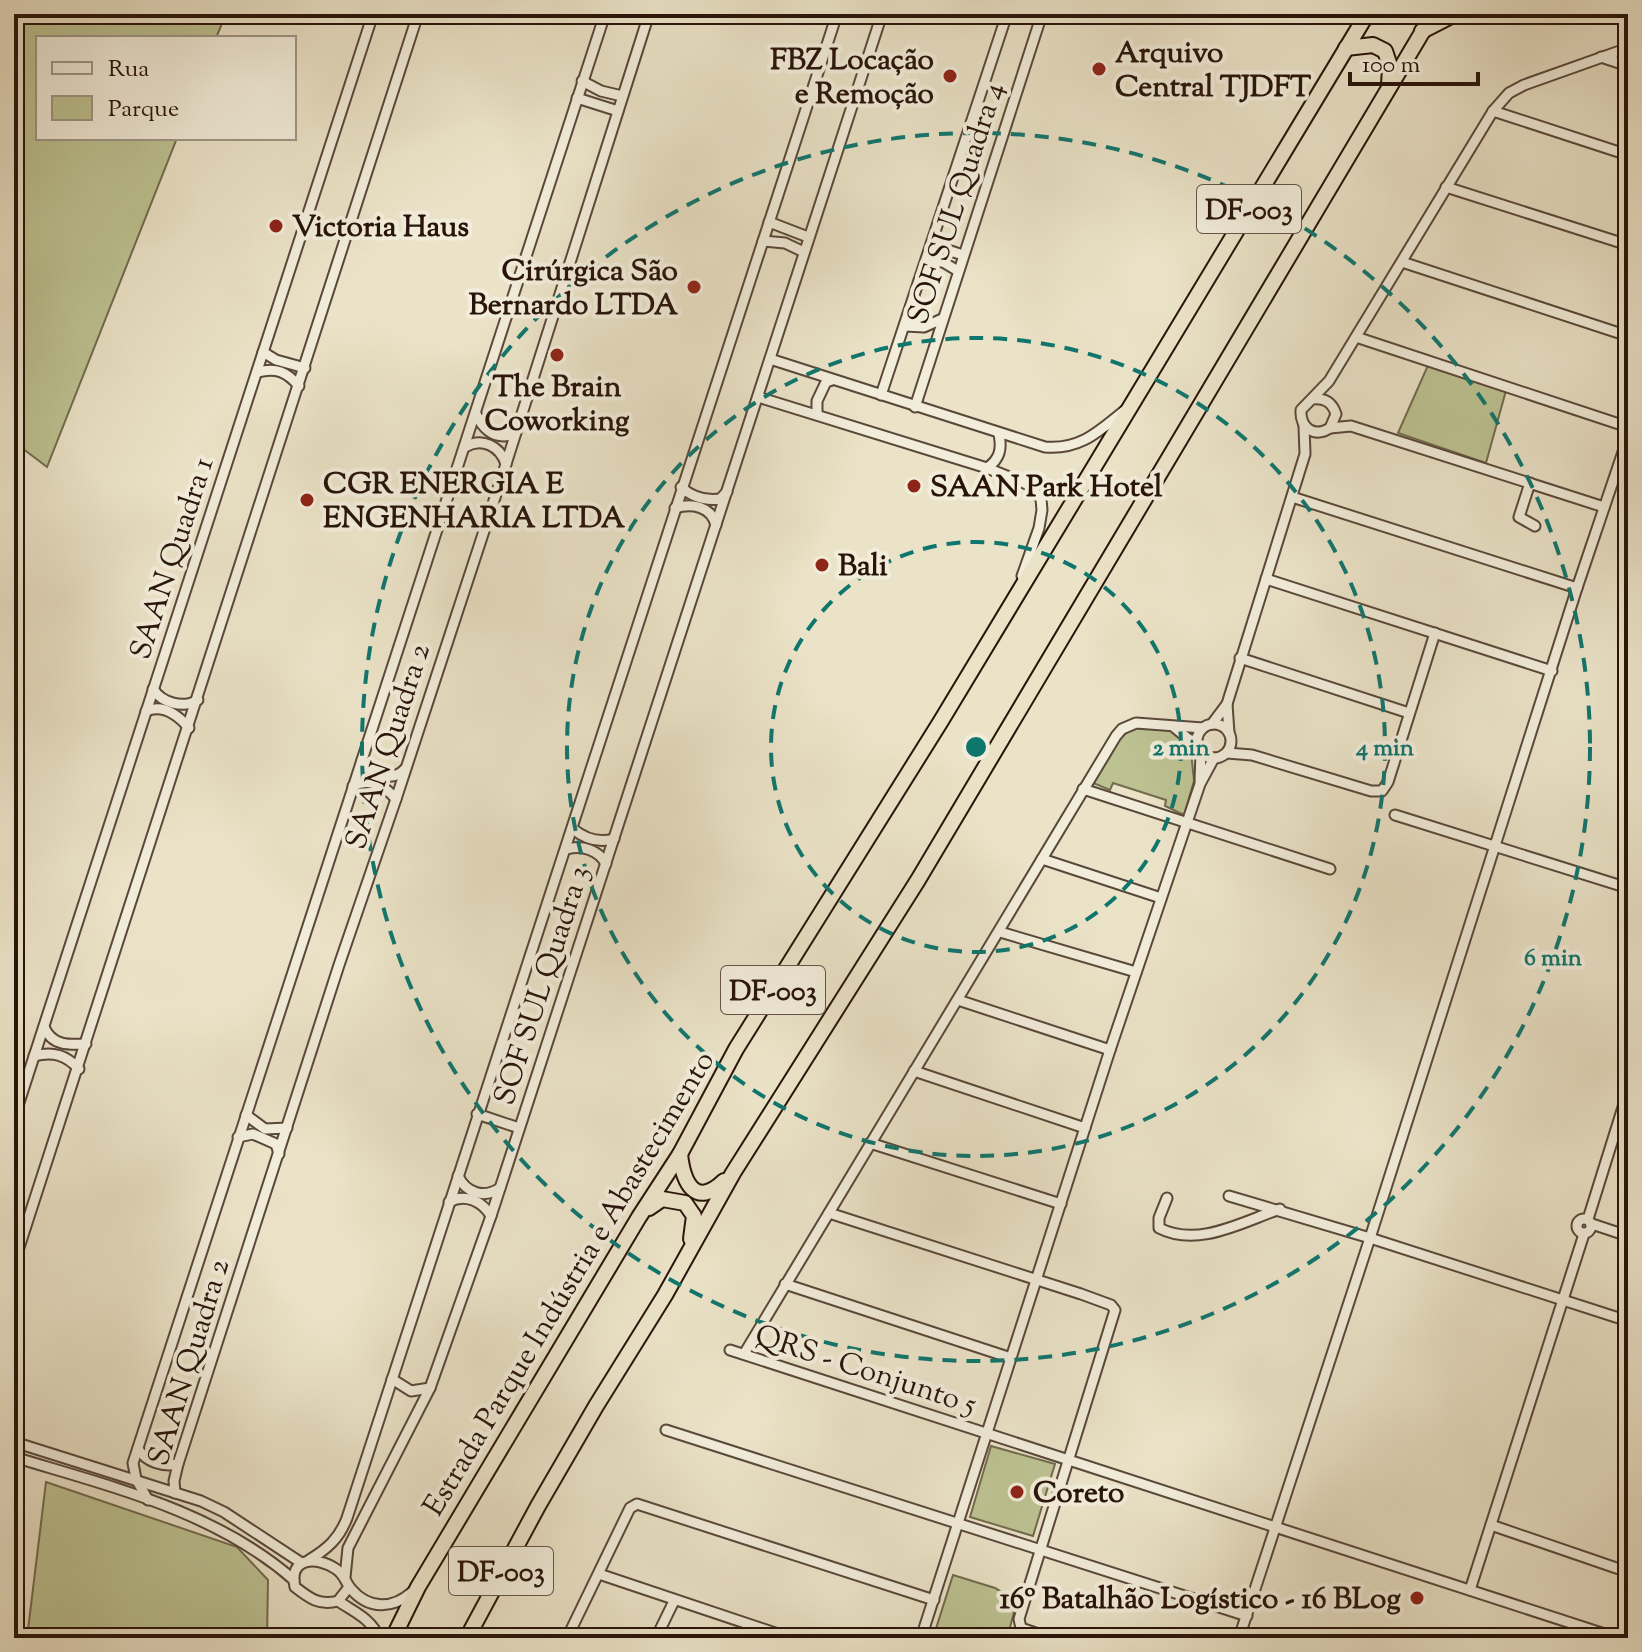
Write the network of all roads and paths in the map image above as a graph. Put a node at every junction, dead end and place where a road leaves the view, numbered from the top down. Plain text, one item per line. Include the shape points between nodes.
1 (373, 14) edge
2 (418, 14) edge
3 (605, 14) edge
4 (649, 14) edge
5 (837, 14) edge
6 (882, 14) edge
7 (1007, 14) edge
8 (1042, 14) edge
9 (1367, 14) edge
10 (1433, 14) edge
11 (1455, 14) edge
12 (1422, 31) junction
13 (1346, 48) junction
14 (1628, 48) edge
15 (1600, 56) junction
16 (1628, 66) edge
17 (582, 81) junction
18 (1389, 85) junction
19 (622, 96) junction
20 (577, 98) junction
21 (618, 111) junction
22 (1493, 111) junction
23 (1628, 155) edge
24 (1446, 187) junction
25 (769, 222) junction
26 (808, 237) junction
27 (763, 241) junction
28 (932, 245) junction
29 (1628, 245) edge
30 (804, 252) junction
31 (963, 255) junction
32 (927, 262) junction
33 (1402, 262) junction
34 (958, 271) junction
35 (942, 319) junction
36 (905, 326) junction
37 (1628, 336) edge
38 (1356, 337) junction
39 (263, 352) junction
40 (770, 359) junction
41 (305, 368) junction
42 (258, 372) junction
43 (832, 380) junction
44 (1329, 381) junction
45 (299, 386) junction
46 (881, 395) junction
47 (758, 397) junction
48 (1313, 399) junction
49 (1331, 403) junction
50 (1132, 404) junction
51 (915, 407) junction
52 (476, 414) junction
53 (817, 414) junction
54 (1336, 414) junction
55 (1304, 426) junction
56 (1351, 426) junction
57 (1628, 427) edge
58 (1326, 430) junction
59 (515, 434) junction
60 (999, 434) junction
61 (1628, 437) edge
62 (465, 447) junction
63 (1305, 454) junction
64 (1624, 462) edge
65 (506, 464) junction
66 (987, 468) junction
67 (1530, 483) junction
68 (681, 487) junction
69 (727, 492) junction
70 (1292, 497) junction
71 (1604, 507) junction
72 (675, 508) junction
73 (716, 525) junction
74 (1535, 526) dead end
75 (1266, 579) junction
76 (1577, 588) junction
77 (1017, 591) junction
78 (1435, 633) junction
79 (1240, 658) junction
80 (1552, 671) junction
81 (153, 689) junction
82 (198, 700) junction
83 (1227, 704) junction
84 (146, 711) junction
85 (1409, 713) junction
86 (1207, 726) junction
87 (1174, 727) junction
88 (189, 728) junction
89 (1230, 735) junction
90 (1199, 750) junction
91 (1227, 753) junction
92 (1252, 755) junction
93 (1214, 758) junction
94 (362, 760) junction
95 (405, 769) junction
96 (1200, 784) junction
97 (353, 786) junction
98 (1083, 789) junction
99 (396, 799) junction
100 (1395, 815) dead end
101 (1187, 823) junction
102 (573, 829) junction
103 (614, 839) junction
104 (1496, 845) junction
105 (567, 849) junction
106 (1042, 859) junction
107 (606, 864) junction
108 (1330, 869) dead end
109 (1628, 888) edge
110 (1161, 898) junction
111 (1000, 932) junction
112 (1136, 972) junction
113 (958, 1000) junction
114 (44, 1027) junction
115 (86, 1044) junction
116 (1110, 1050) junction
117 (34, 1056) junction
118 (79, 1069) junction
119 (914, 1071) junction
120 (1628, 1091) edge
121 (477, 1114) junction
122 (246, 1115) junction
123 (14, 1118) edge
124 (287, 1128) junction
125 (519, 1128) junction
126 (1085, 1128) junction
127 (238, 1137) junction
128 (870, 1143) junction
129 (279, 1154) junction
130 (680, 1154) junction
131 (733, 1173) junction
132 (458, 1176) junction
133 (500, 1188) junction
134 (1229, 1196) dead end
135 (1167, 1198) dead end
136 (449, 1202) junction
137 (1061, 1204) junction
138 (1280, 1209) junction
139 (829, 1213) junction
140 (491, 1216) junction
141 (639, 1217) junction
142 (1590, 1222) junction
143 (1628, 1236) edge
144 (1370, 1238) junction
145 (690, 1247) junction
146 (14, 1263) edge
147 (1036, 1280) junction
148 (785, 1284) junction
149 (1564, 1301) junction
150 (1628, 1321) edge
151 (730, 1350) dead end
152 (744, 1354) junction
153 (1011, 1358) junction
154 (392, 1379) junction
155 (430, 1388) junction
156 (666, 1430) dead end
157 (988, 1434) junction
158 (14, 1442) edge
159 (138, 1449) junction
160 (14, 1457) edge
161 (1069, 1460) junction
162 (133, 1463) junction
163 (178, 1464) junction
164 (118, 1474) junction
165 (136, 1479) junction
166 (175, 1493) junction
167 (148, 1500) junction
168 (959, 1523) junction
169 (1491, 1525) junction
170 (1275, 1527) junction
171 (1040, 1550) junction
172 (304, 1561) junction
173 (1628, 1572) edge
174 (599, 1574) junction
175 (294, 1580) junction
176 (347, 1582) junction
177 (418, 1587) junction
178 (1470, 1590) junction
179 (934, 1600) junction
180 (338, 1601) junction
181 (674, 1601) junction
182 (1247, 1616) junction
183 (379, 1638) edge
184 (393, 1638) edge
185 (467, 1638) edge
186 (567, 1638) edge
187 (656, 1638) edge
188 (790, 1638) edge
189 (921, 1638) edge
190 (1050, 1638) edge
191 (1239, 1638) edge
192 (1617, 1638) edge

1 - 39 street, SAAN Quadra 1
2 - 41 street
3 - 17 street
4 - 19 street, SAAN Quadra 2
5 - 25 street
6 - 26 street, SOF SUL Quadra 3
7 - 28 street
8 - 31 street, SOF SUL Quadra 4
9 - 13 highway, Estrada Parque Indústria e Abastecimento / DF-003
10 - 12 highway, DF-003
11 - 12 highway
12 - 18 highway, DF-003
13 - 18 highway via 1373,45 1385,51
13 - 50 highway, Estrada Parque Indústria e Abastecimento / DF-003
14 - 15 street
15 - 16 street
15 - 22 street via 1524,85
17 - 19 street
17 - 20 street
18 - 131 highway, DF-003 via 926,867
19 - 21 street, SAAN Quadra 2
20 - 21 street
20 - 52 street
21 - 59 street, SAAN Quadra 2
22 - 23 street
22 - 24 street
24 - 29 street
24 - 33 street
25 - 26 street
25 - 27 street
26 - 30 street, SOF SUL Quadra 3
27 - 30 street
27 - 68 street
28 - 31 street
28 - 32 street
30 - 40 street, SOF SUL Quadra 3
31 - 34 street, SOF SUL Quadra 4
32 - 34 street via 943,262
32 - 36 street
33 - 37 street
33 - 38 street
34 - 35 street, SOF SUL Quadra 4
35 - 36 street via 924,327
35 - 51 street, SOF SUL Quadra 4
36 - 46 street
38 - 44 street
38 - 57 street
39 - 41 street
39 - 42 street, SAAN Quadra 1
40 - 43 street
40 - 47 street, SOF SUL Quadra 3
41 - 45 street
42 - 45 street via 281,371
42 - 81 street, SAAN Quadra 1
43 - 46 street
43 - 53 street via 818,397
44 - 48 street
44 - 49 street
45 - 82 street
46 - 51 street
47 - 53 street
47 - 69 street, SOF SUL Quadra 3
48 - 49 street
48 - 55 street via 1301,410
49 - 54 street
50 - 60 street via 1087,441 1067,448
50 - 77 highway, Estrada Parque Indústria e Abastecimento / DF-003
51 - 60 street
52 - 59 street via 493,434
52 - 62 street
53 - 66 street
54 - 56 street
54 - 58 street
55 - 58 street
55 - 63 street
56 - 58 street
56 - 67 street
58 - 63 street
59 - 65 street, SAAN Quadra 2
60 - 66 street via 998,459
61 - 64 street
62 - 65 street via 495,447
62 - 94 street
63 - 70 street
64 - 71 street
65 - 95 street, SAAN Quadra 2
66 - 77 street via 1029,485 1041,499 1039,528
67 - 71 street
67 - 74 street via 1519,517
68 - 69 street via 705,499 720,499
68 - 72 street
69 - 73 street, SOF SUL Quadra 3
70 - 75 street
70 - 76 street
71 - 76 street
72 - 73 street via 701,508 710,512
72 - 102 street
73 - 103 street, SOF SUL Quadra 3
75 - 78 street
75 - 79 street
76 - 80 street
77 - 130 highway, Estrada Parque Indústria e Abastecimento / DF-003 via 736,1049
78 - 80 street
78 - 85 street
79 - 83 street
79 - 85 street
80 - 104 street
81 - 82 street via 174,703
81 - 84 street, SAAN Quadra 1
82 - 88 street
83 - 86 street
83 - 89 street
84 - 88 street via 174,714
84 - 114 street, SAAN Quadra 1
85 - 92 street via 1382,791
86 - 87 street
86 - 89 street via 1222,726
86 - 90 street via 1198,737
87 - 90 street
87 - 98 street via 1146,722 1122,729
88 - 115 street
89 - 91 street
89 - 92 street
90 - 93 street
90 - 96 street
91 - 92 street
91 - 93 street
93 - 96 street
94 - 95 street via 366,768 390,777
94 - 97 street
95 - 99 street, SAAN Quadra 2
96 - 101 street
97 - 99 street via 377,784
97 - 122 street
98 - 101 street
98 - 106 street
99 - 124 street, SAAN Quadra 2
100 - 104 street
101 - 108 street
101 - 110 street
102 - 103 street via 598,841
102 - 105 street
103 - 107 street, SOF SUL Quadra 3
104 - 109 street
104 - 144 street
105 - 107 street via 592,851
105 - 121 street
106 - 110 street
106 - 111 street
107 - 125 street, SOF SUL Quadra 3
110 - 112 street
111 - 112 street
111 - 113 street
112 - 116 street
113 - 116 street
113 - 119 street
114 - 115 street via 62,1044
114 - 117 street, SAAN Quadra 1
115 - 118 street
116 - 126 street
117 - 118 street via 66,1057
117 - 123 street, SAAN Quadra 1
118 - 146 street
119 - 126 street
119 - 128 street
120 - 142 street
121 - 125 street
121 - 132 street
122 - 124 street via 265,1129
122 - 127 street
124 - 129 street, SAAN Quadra 2
125 - 133 street, SOF SUL Quadra 3
126 - 137 street
127 - 129 street via 261,1136 276,1144
127 - 159 street
128 - 137 street
128 - 139 street
129 - 163 street, SAAN Quadra 2
130 - 131 highway via 684,1180 697,1190 715,1190
130 - 141 highway, Estrada Parque Indústria e Abastecimento / DF-003
131 - 145 highway, DF-003
132 - 133 street via 462,1186 480,1193
132 - 136 street
133 - 140 street, SOF SUL Quadra 3
134 - 138 street
135 - 138 street via 1159,1228 1186,1237
136 - 140 street via 470,1199
136 - 154 street
137 - 147 street
138 - 144 street
139 - 147 street
139 - 148 street
140 - 155 street, SOF SUL Quadra 3
141 - 145 highway via 662,1199 685,1203 694,1216
141 - 177 highway, Estrada Parque Indústria e Abastecimento / DF-003
142 - 143 street
142 - 149 street
144 - 149 street
144 - 170 street
145 - 185 highway, DF-003
147 - 153 street
147 - 161 street via 1111,1305 1115,1314
148 - 152 street
148 - 153 street
149 - 150 street
149 - 169 street
151 - 152 street, QRS - Conjunto 5
152 - 157 street, QRS - Conjunto 5
153 - 157 street
154 - 155 street via 411,1391
154 - 172 street via 342,1530 329,1547
155 - 176 street, SOF SUL Quadra 3 via 348,1548
156 - 168 street
157 - 161 street, QRS - Conjunto 5
157 - 168 street
158 - 164 street
159 - 162 street
159 - 163 street via 156,1463
160 - 167 street
161 - 170 street, QRS - Conjunto 5
161 - 171 street
162 - 164 street
162 - 165 street
163 - 166 street, SAAN Quadra 2
164 - 165 street
165 - 166 street
165 - 167 street
166 - 172 street via 224,1512
167 - 175 street via 221,1530
168 - 171 street
168 - 179 street
169 - 173 street
169 - 178 street
170 - 178 street, QRS - Conjunto 5
170 - 182 street
171 - 182 street
171 - 190 street via 1020,1613 1021,1628
172 - 175 street via 295,1568
172 - 176 street via 328,1564
174 - 179 street via 630,1508 637,1504
174 - 181 street
174 - 186 street
175 - 180 street via 295,1587 314,1601
176 - 177 street via 369,1602 388,1606
176 - 180 street
177 - 184 highway, Estrada Parque Indústria e Abastecimento / DF-003
178 - 192 street, QRS - Conjunto 5
179 - 189 street
180 - 183 street via 367,1619
181 - 187 street
181 - 188 street
182 - 191 street

